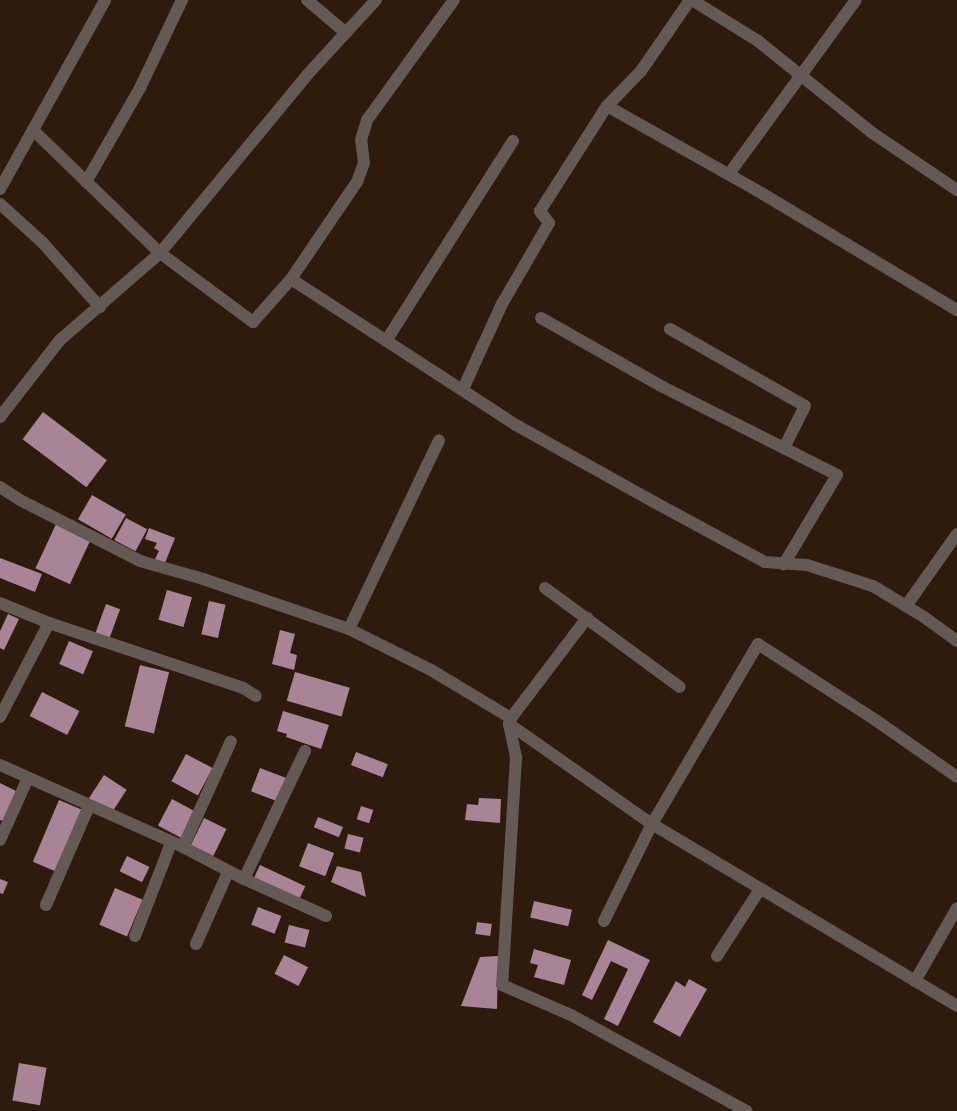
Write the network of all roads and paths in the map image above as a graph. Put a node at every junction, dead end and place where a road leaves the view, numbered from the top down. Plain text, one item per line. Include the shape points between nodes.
1 (105, 0) edge
2 (182, 0) edge
3 (307, 0) edge
4 (376, 0) edge
5 (454, 0) edge
6 (691, 0) edge
7 (856, 0) edge
8 (346, 33) junction
9 (801, 75) junction
10 (607, 106) junction
11 (33, 130) junction
12 (513, 141) dead end
13 (729, 174) junction
14 (86, 182) junction
15 (0, 189) edge
16 (957, 190) edge
17 (0, 204) edge
18 (160, 253) junction
19 (291, 279) junction
20 (100, 307) junction
21 (957, 310) edge
22 (541, 318) dead end
23 (670, 329) dead end
24 (386, 340) junction
25 (462, 389) junction
26 (0, 417) edge
27 (438, 440) dead end
28 (784, 448) junction
29 (0, 486) edge
30 (957, 534) edge
31 (784, 564) junction
32 (545, 588) dead end
33 (0, 603) edge
34 (906, 606) junction
35 (587, 618) junction
36 (48, 623) junction
37 (349, 629) junction
38 (957, 641) edge
39 (680, 687) dead end
40 (256, 696) dead end
41 (2, 709) edge
42 (510, 721) junction
43 (231, 741) dead end
44 (305, 751) dead end
45 (0, 765) edge
46 (957, 777) edge
47 (28, 778) junction
48 (89, 806) junction
49 (652, 824) junction
50 (0, 840) edge
51 (177, 845) junction
52 (228, 872) junction
53 (244, 879) junction
54 (760, 888) junction
55 (46, 905) dead end
56 (957, 908) edge
57 (326, 916) dead end
58 (604, 921) dead end
59 (135, 936) dead end
60 (196, 944) dead end
61 (717, 956) dead end
62 (915, 981) junction
63 (957, 1006) edge
64 (746, 1111) edge

1 - 11 street
2 - 14 street via 140,88
3 - 8 street
4 - 8 street
5 - 19 street via 367,120 361,140 364,163 357,182
6 - 9 street via 758,41
6 - 10 street via 641,71
7 - 9 street
8 - 18 street via 307,75
9 - 13 street
9 - 16 street via 871,132
10 - 13 street
10 - 25 street via 540,211 549,223 502,304
11 - 14 street
11 - 15 street
12 - 24 street
13 - 21 street
14 - 18 street
17 - 20 street via 42,242
18 - 19 street via 252,322
18 - 20 street
19 - 24 street
20 - 26 street via 60,340
22 - 28 street
23 - 28 street via 805,406
24 - 25 street
25 - 31 street via 516,425 654,502 765,562
27 - 37 street
28 - 31 street via 838,475
29 - 37 street via 20,500 140,561
30 - 34 street
31 - 34 street via 808,565 873,586
32 - 35 street
33 - 36 street
34 - 38 street
35 - 39 street
35 - 42 street
36 - 40 street via 242,688
36 - 41 street
37 - 42 street via 432,670
42 - 49 street
42 - 64 street via 516,758 502,985 571,1015
43 - 51 street
44 - 53 street
45 - 47 street
46 - 49 street via 758,644
47 - 48 street
47 - 50 street
48 - 51 street
48 - 55 street
49 - 54 street
49 - 58 street
51 - 52 street
51 - 59 street
52 - 53 street
52 - 60 street
53 - 57 street
54 - 61 street
54 - 62 street
56 - 62 street
62 - 63 street

